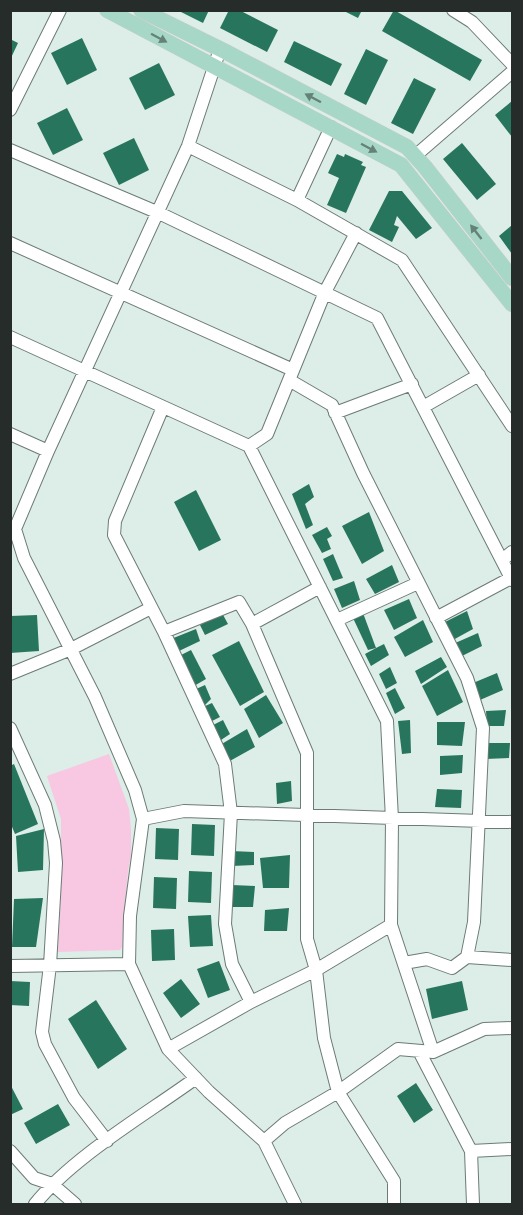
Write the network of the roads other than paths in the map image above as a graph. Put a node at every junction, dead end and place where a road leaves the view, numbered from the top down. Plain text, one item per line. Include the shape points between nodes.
1 (60, 10) edge
2 (107, 10) edge
3 (141, 10) edge
4 (453, 10) edge
5 (220, 49) junction
6 (513, 64) edge
7 (214, 66) junction
8 (513, 72) edge
9 (14, 90) edge
10 (10, 110) edge
11 (332, 127) junction
12 (188, 146) junction
13 (10, 150) edge
14 (415, 156) junction
15 (297, 200) junction
16 (159, 213) junction
17 (356, 233) junction
18 (10, 243) edge
19 (513, 278) edge
20 (121, 291) junction
21 (325, 292) junction
22 (513, 304) edge
23 (10, 337) edge
24 (87, 371) junction
25 (291, 375) junction
26 (479, 375) junction
27 (412, 384) junction
28 (163, 407) junction
29 (423, 407) junction
30 (335, 413) junction
31 (513, 426) edge
32 (10, 434) edge
33 (249, 446) junction
34 (48, 451) junction
35 (13, 528) edge
36 (507, 556) edge
37 (512, 579) edge
38 (418, 583) junction
39 (320, 587) junction
40 (151, 608) junction
41 (436, 618) junction
42 (337, 620) junction
43 (252, 624) junction
44 (164, 632) junction
45 (71, 649) junction
46 (10, 674) edge
47 (10, 728) edge
48 (231, 813) junction
49 (307, 816) junction
50 (142, 819) junction
51 (392, 819) junction
52 (479, 822) junction
53 (513, 822) edge
54 (391, 925) junction
55 (467, 957) junction
56 (513, 960) edge
57 (404, 963) junction
58 (129, 964) junction
59 (50, 965) junction
60 (10, 966) edge
61 (316, 970) junction
62 (251, 1002) junction
63 (513, 1028) edge
64 (168, 1049) junction
65 (418, 1051) junction
66 (434, 1052) junction
67 (196, 1078) junction
68 (338, 1092) junction
69 (108, 1141) junction
70 (264, 1141) junction
71 (513, 1149) edge
72 (10, 1151) edge
73 (471, 1151) junction
74 (52, 1184) junction
75 (35, 1204) edge
76 (75, 1204) edge
77 (294, 1204) edge
78 (394, 1204) edge
79 (473, 1204) edge

1 - 9 street
2 -> 7 main road
3 - 5 main road
4 - 6 street via 472,22
5 - 7 street
14 -> 5 main road via 407,147
7 - 11 main road
7 - 12 street
8 - 14 street
9 - 10 street
11 - 15 street
11 -> 22 main road via 401,165
12 - 15 street
12 - 16 street
13 - 16 street
19 -> 14 main road
15 - 17 street
16 - 20 street
16 - 21 street
17 - 21 street
17 - 26 street via 402,260
18 - 20 street
20 - 24 street
20 - 25 street
21 - 25 street
21 - 27 street via 377,318
23 - 24 street
24 - 28 street
24 - 34 street
25 - 30 street via 332,405
25 - 33 street via 267,434
26 - 29 street
26 - 31 street
27 - 29 street
27 - 30 street
28 - 33 street
28 - 40 street via 115,521 114,535
29 - 36 street
30 - 38 street
32 - 34 street
33 - 39 street
34 - 35 street
35 - 45 street via 24,558
36 - 37 street
37 - 41 street
38 - 41 street
38 - 42 street
39 - 42 street
39 - 43 street
40 - 44 street
40 - 45 street
41 - 52 street via 467,678 483,728
42 - 51 street via 387,721
43 - 44 street via 239,602
43 - 49 street via 307,753
44 - 48 street via 225,765
45 - 46 street
45 - 50 street via 135,789
47 - 59 street via 45,805 54,841
48 - 49 street
48 - 50 street via 184,811
48 - 62 street via 225,924 232,964
49 - 51 street
49 - 61 street via 307,939
50 - 58 street via 130,916
51 - 52 street
51 - 54 street
52 - 53 street
52 - 55 street via 474,922
54 - 57 street
54 - 61 street
55 - 56 street
55 - 57 street via 452,968 427,959
57 - 66 street
58 - 59 street
58 - 64 street
59 - 60 street
59 - 69 street via 42,1032 45,1044 74,1098
61 - 62 street
61 - 68 street via 324,1038
62 - 64 street
63 - 66 street via 484,1029
64 - 67 street
65 - 66 street
65 - 68 street via 398,1049
65 - 73 street
67 - 69 street
67 - 70 street
68 - 70 street via 285,1123
68 - 78 street via 394,1181
69 - 74 street
70 - 77 street
71 - 73 street
72 - 74 street via 34,1178
73 - 79 street
74 - 75 street
74 - 76 street

